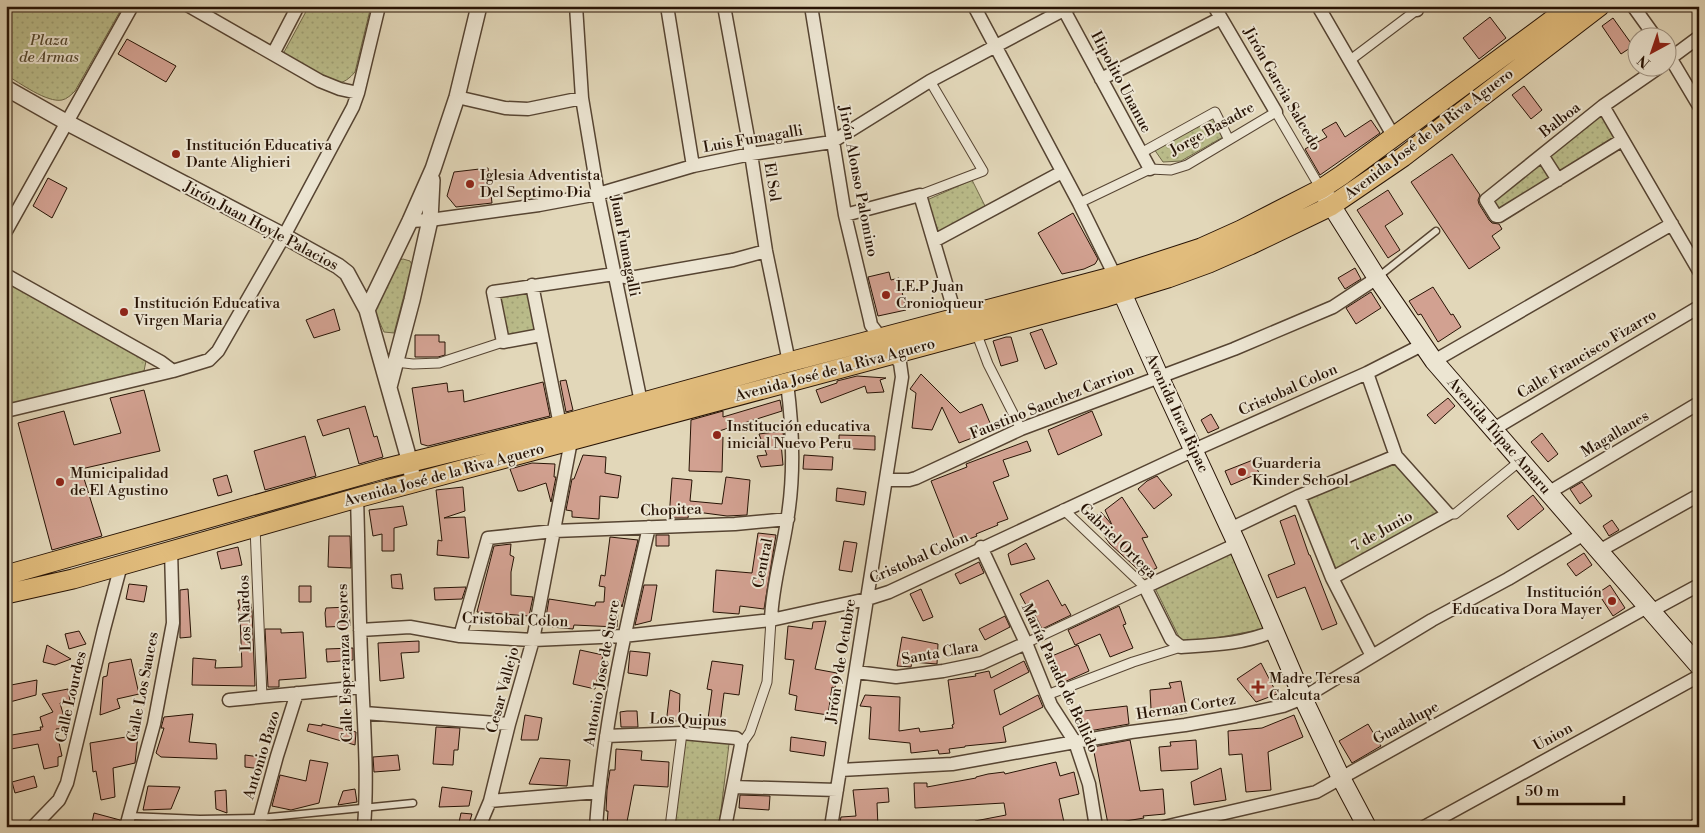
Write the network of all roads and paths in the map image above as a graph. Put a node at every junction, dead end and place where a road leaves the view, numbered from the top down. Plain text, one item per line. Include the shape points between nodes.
1 (132, 6) edge
2 (190, 6) edge
3 (298, 6) edge
4 (379, 6) edge
5 (479, 6) edge
6 (576, 6) edge
7 (667, 6) edge
8 (724, 6) edge
9 (811, 6) edge
10 (974, 6) edge
11 (1214, 6) edge
12 (1318, 6) edge
13 (1571, 6) edge
14 (1600, 6) edge
15 (1633, 6) edge
16 (1068, 8) edge
17 (1418, 8) edge
18 (1221, 18) junction
19 (1649, 28) edge
20 (1699, 36) edge
21 (994, 45) junction
22 (1678, 51) edge
23 (273, 54) junction
24 (1349, 60) junction
25 (1678, 72) edge
26 (1644, 78) edge
27 (1101, 79) junction
28 (930, 81) junction
29 (6, 88) edge
30 (358, 93) junction
31 (457, 97) junction
32 (582, 98) junction
33 (1604, 106) junction
34 (1699, 106) edge
35 (1276, 112) junction
36 (66, 122) junction
37 (1394, 137) junction
38 (1229, 140) junction
39 (1622, 140) junction
40 (832, 142) junction
41 (1141, 153) junction
42 (751, 154) junction
43 (1542, 155) junction
44 (694, 166) junction
45 (433, 169) junction
46 (1150, 169) junction
47 (1062, 172) junction
48 (1558, 180) junction
49 (1321, 189) junction
50 (598, 194) junction
51 (920, 195) junction
52 (1079, 202) junction
53 (1331, 206) junction
54 (845, 215) junction
55 (430, 220) junction
56 (410, 221) junction
57 (1672, 224) junction
58 (6, 231) edge
59 (1436, 231) dead end
60 (284, 236) junction
61 (934, 241) junction
62 (766, 251) junction
63 (394, 253) junction
64 (419, 265) junction
65 (1699, 271) edge
66 (614, 274) junction
67 (6, 275) edge
68 (1377, 278) junction
69 (1119, 284) junction
70 (532, 285) junction
71 (1699, 307) edge
72 (367, 310) junction
73 (956, 318) junction
74 (976, 332) junction
75 (541, 335) junction
76 (881, 337) junction
77 (503, 342) junction
78 (1422, 346) junction
79 (894, 354) junction
80 (1434, 361) junction
81 (396, 362) junction
82 (789, 362) junction
83 (174, 371) junction
84 (1367, 373) junction
85 (1158, 376) junction
86 (787, 383) junction
87 (389, 389) junction
88 (641, 402) junction
89 (1699, 403) edge
90 (6, 410) edge
91 (560, 425) junction
92 (1021, 429) junction
93 (1492, 430) junction
94 (571, 441) junction
95 (1194, 450) junction
96 (1396, 456) junction
97 (1520, 461) junction
98 (409, 462) junction
99 (886, 480) junction
100 (414, 484) junction
101 (1548, 493) junction
102 (1299, 496) junction
103 (1699, 496) edge
104 (357, 498) junction
105 (1063, 510) junction
106 (1448, 514) junction
107 (788, 519) junction
108 (255, 527) junction
109 (649, 527) junction
110 (554, 531) junction
111 (1584, 534) junction
112 (1234, 537) junction
113 (981, 547) junction
114 (171, 550) junction
115 (1599, 551) junction
116 (121, 565) junction
117 (6, 575) edge
118 (1332, 578) junction
119 (1699, 585) edge
120 (1145, 587) junction
121 (6, 594) edge
122 (868, 598) junction
123 (1649, 609) junction
124 (772, 620) junction
125 (360, 630) junction
126 (1274, 631) junction
127 (460, 636) junction
128 (623, 636) junction
129 (533, 640) junction
130 (1026, 643) junction
131 (1181, 647) junction
132 (1372, 656) junction
133 (1699, 666) edge
134 (856, 672) junction
135 (1699, 676) edge
136 (362, 687) junction
137 (298, 693) junction
138 (1047, 694) junction
139 (262, 697) junction
140 (1302, 698) junction
141 (229, 700) dead end
142 (364, 713) junction
143 (509, 724) junction
144 (682, 733) junction
145 (606, 736) junction
146 (1075, 742) junction
147 (741, 745) junction
148 (840, 770) junction
149 (1341, 778) junction
150 (733, 787) junction
151 (837, 790) junction
152 (598, 792) junction
153 (490, 801) junction
154 (413, 803) dead end
155 (365, 808) junction
156 (200, 819) junction
157 (128, 822) edge
158 (259, 822) edge
159 (33, 827) edge
160 (198, 827) edge
161 (364, 827) edge
162 (479, 827) edge
163 (596, 827) edge
164 (670, 827) edge
165 (724, 827) edge
166 (831, 827) edge
167 (1096, 827) edge
168 (1164, 827) edge
169 (1367, 827) edge
170 (1424, 827) edge

1 - 36 street
2 - 23 street
3 - 23 street
4 - 30 street
5 - 31 street
6 - 32 street, Juan Fumagalli
7 - 44 street
8 - 42 street, El Sol
9 - 40 street, Jirón Alonso Palomino
10 - 21 street, Avenida Inca Ripac
11 - 18 street, Jirón Garcia Salcedo
12 - 24 street
13 - 37 main road, Avenida José de la Riva Aguero
14 - 53 main road, Avenida José de la Riva Aguero via 1403,157
15 - 19 street
16 - 21 street, Luis Fumagalli
16 - 27 street, Hipolito Unanue
17 - 24 street
18 - 27 street
18 - 35 street, Jirón Garcia Salcedo
20 - 22 street
21 - 28 street, Luis Fumagalli
21 - 47 street, Avenida Inca Ripac
23 - 30 street via 320,81
24 - 37 street
25 - 34 street
26 - 33 street, Balboa
27 - 41 street, Hipolito Unanue
28 - 40 street, Luis Fumagalli
28 - 51 street via 983,172
29 - 36 street, Jirón Juan Hoyle Palacios
30 - 60 street
31 - 32 street via 505,108 528,109
31 - 45 street
32 - 50 street, Juan Fumagalli
33 - 39 street
33 - 43 street, Balboa
35 - 38 street, Jorge Basadre
35 - 49 street, Jirón Garcia Salcedo
36 - 58 street
36 - 60 street, Jirón Juan Hoyle Palacios
37 - 49 main road, Avenida José de la Riva Aguero
38 - 41 street via 1215,112
38 - 46 street, Jorge Basadre via 1187,165 1171,170
39 - 48 street
39 - 57 street
40 - 42 street, Luis Fumagalli
40 - 54 street, Jirón Alonso Palomino
41 - 46 street, Hipolito Unanue
42 - 44 street, Luis Fumagalli
42 - 62 street, El Sol
43 - 48 street
43 - 48 street, Balboa via 1486,200 1496,216
44 - 50 street, Luis Fumagalli
45 - 55 street
45 - 56 street
46 - 52 street, Jorge Basadre
47 - 52 street, Avenida Inca Ripac
47 - 61 street
49 - 53 main road, Avenida Túpac Amaru
49 - 69 main road, Avenida José de la Riva Aguero via 1241,230
50 - 55 street, Luis Fumagalli
50 - 66 street, Juan Fumagalli
51 - 54 street
51 - 61 street
52 - 69 street, Avenida Inca Ripac
53 - 68 main road, Avenida Túpac Amaru
53 - 69 main road, Avenida José de la Riva Aguero via 1209,263 1168,278
54 - 76 street, Jirón Alonso Palomino via 871,325
55 - 56 street, Luis Fumagalli
55 - 64 street
56 - 63 street
57 - 65 street
57 - 80 street
59 - 68 lane, Faustino Sanchez Carrion
60 - 72 street, Jirón Juan Hoyle Palacios via 347,273
60 - 83 street via 218,352 210,360
61 - 73 street
62 - 66 street via 636,277
62 - 82 street, El Sol
63 - 64 street via 407,253
63 - 72 street
64 - 81 street
66 - 70 street
66 - 88 street, Juan Fumagalli
67 - 83 street
68 - 78 main road, Avenida Túpac Amaru
68 - 85 street, Faustino Sanchez Carrion via 1333,308
69 - 73 main road, Avenida José de la Riva Aguero
69 - 74 main road, Avenida José de la Riva Aguero
69 - 85 main road, Avenida Inca Ripac
70 - 75 street
70 - 77 street via 493,292
71 - 93 street, Calle Francisco Fizarro
72 - 87 street, Jirón Juan Hoyle Palacios
73 - 76 main road, Avenida José de la Riva Aguero
74 - 79 main road, Avenida José de la Riva Aguero
74 - 92 street via 988,364
75 - 77 street
75 - 91 street
76 - 79 street, Jirón Alonso Palomino
76 - 82 main road, Avenida José de la Riva Aguero
77 - 81 street via 439,363
78 - 80 main road, Avenida Túpac Amaru
78 - 84 street, Cristobal Colon
79 - 86 main road, Avenida José de la Riva Aguero
79 - 99 street, Jirón 9 de Octubre via 900,363 902,377
80 - 93 main road, Avenida Túpac Amaru
81 - 87 street
82 - 88 main road, Avenida José de la Riva Aguero
83 - 90 street
84 - 95 street, Cristobal Colon
84 - 96 street
85 - 92 street, Faustino Sanchez Carrion
85 - 95 main road, Avenida Inca Ripac
86 - 94 main road, Avenida José de la Riva Aguero
86 - 107 street, Central via 793,470
87 - 98 street, Jirón Juan Hoyle Palacios
88 - 91 main road, Avenida José de la Riva Aguero
89 - 101 street, Magallanes
91 - 98 main road, Avenida José de la Riva Aguero
92 - 99 street, Faustino Sanchez Carrion via 916,478
93 - 97 main road, Avenida Túpac Amaru
94 - 100 main road, Avenida José de la Riva Aguero
94 - 110 street, Cesar Vallejo
95 - 105 street, Cristobal Colon
95 - 112 main road, Avenida Inca Ripac
96 - 102 street
96 - 106 street
97 - 101 main road, Avenida Túpac Amaru
97 - 106 street via 1455,514
98 - 100 street, Jirón Juan Hoyle Palacios
98 - 117 main road, Avenida José de la Riva Aguero
99 - 122 street, Jirón 9 de Octubre
100 - 104 main road, Avenida José de la Riva Aguero
101 - 111 main road, Avenida Túpac Amaru
102 - 112 street
102 - 118 street
103 - 115 street
104 - 108 main road, Avenida José de la Riva Aguero
104 - 125 street, Calle Esperanza Osores
105 - 113 street, Cristobal Colon
105 - 120 street, Gabriel Ortega
106 - 118 street, 7 de Junio
107 - 109 street, Chopitea
107 - 124 street, Central via 772,604
108 - 114 main road, Avenida José de la Riva Aguero
108 - 139 street, Los Nardos
109 - 110 street, Chopitea
109 - 128 street, Antonio Jose de Sucre
110 - 127 street, Chopitea via 488,538
110 - 129 street, Cesar Vallejo
111 - 115 main road, Avenida Túpac Amaru
111 - 132 street, Hernan Cortez
112 - 120 street
112 - 126 main road, Avenida Inca Ripac
113 - 122 street, Cristobal Colon via 888,592
113 - 130 street, María Parado de Bellido
114 - 116 main road, Avenida José de la Riva Aguero
114 - 157 street, Calle Los Sauces via 173,623 154,724
115 - 123 main road, Avenida Túpac Amaru
116 - 121 main road, Avenida José de la Riva Aguero
116 - 159 street, Calle Lourdes via 67,783 59,800
118 - 132 street
119 - 123 street, Guadalupe
120 - 130 street
120 - 131 street, Gabriel Ortega via 1171,639
122 - 124 street, Cristobal Colon
122 - 134 street, Jirón 9 de Octubre
123 - 133 main road, Avenida Túpac Amaru
123 - 149 street, Guadalupe
124 - 128 street, Cristobal Colon
124 - 147 street, Central via 767,682 750,732
125 - 127 street, Cristobal Colon via 410,627
125 - 136 street, Calle Esperanza Osores
126 - 131 street via 1229,644
126 - 140 main road, Avenida Inca Ripac
127 - 129 street, Cristobal Colon
128 - 129 street, Cristobal Colon
128 - 145 street, Antonio Jose de Sucre
129 - 143 street, Cesar Vallejo
130 - 134 street, Santa Clara via 982,664 942,671 896,677
130 - 138 street, María Parado de Bellido
131 - 138 street
132 - 140 street, Hernan Cortez
134 - 148 street, Jirón 9 de Octubre
135 - 170 street, Union
136 - 137 street
136 - 142 street, Calle Esperanza Osores
137 - 139 street
137 - 158 street, Antonio Bazo
138 - 146 street, María Parado de Bellido
139 - 141 street
140 - 146 street, Hernan Cortez via 1261,712
140 - 149 main road, Avenida Inca Ripac
142 - 143 street
142 - 155 street, Calle Esperanza Osores
143 - 153 street, Cesar Vallejo
144 - 145 street, Los Quipus
144 - 147 street, Los Quipus via 736,738
144 - 164 street
145 - 152 street, Antonio Jose de Sucre
146 - 148 street, Hernan Cortez via 952,764
146 - 167 street, María Parado de Bellido via 1089,784
147 - 150 street, Los Quipus
148 - 151 street, Jirón 9 de Octubre
149 - 168 street, Guadalupe via 1316,792
149 - 169 main road, Avenida Inca Ripac
150 - 151 street
150 - 165 street, Los Quipus
151 - 166 street, Jirón 9 de Octubre
152 - 153 street
152 - 163 street, Antonio Jose de Sucre
153 - 162 street, Cesar Vallejo
154 - 155 lane
155 - 158 lane
155 - 161 street, Calle Esperanza Osores
156 - 157 lane
156 - 158 lane
156 - 160 lane

